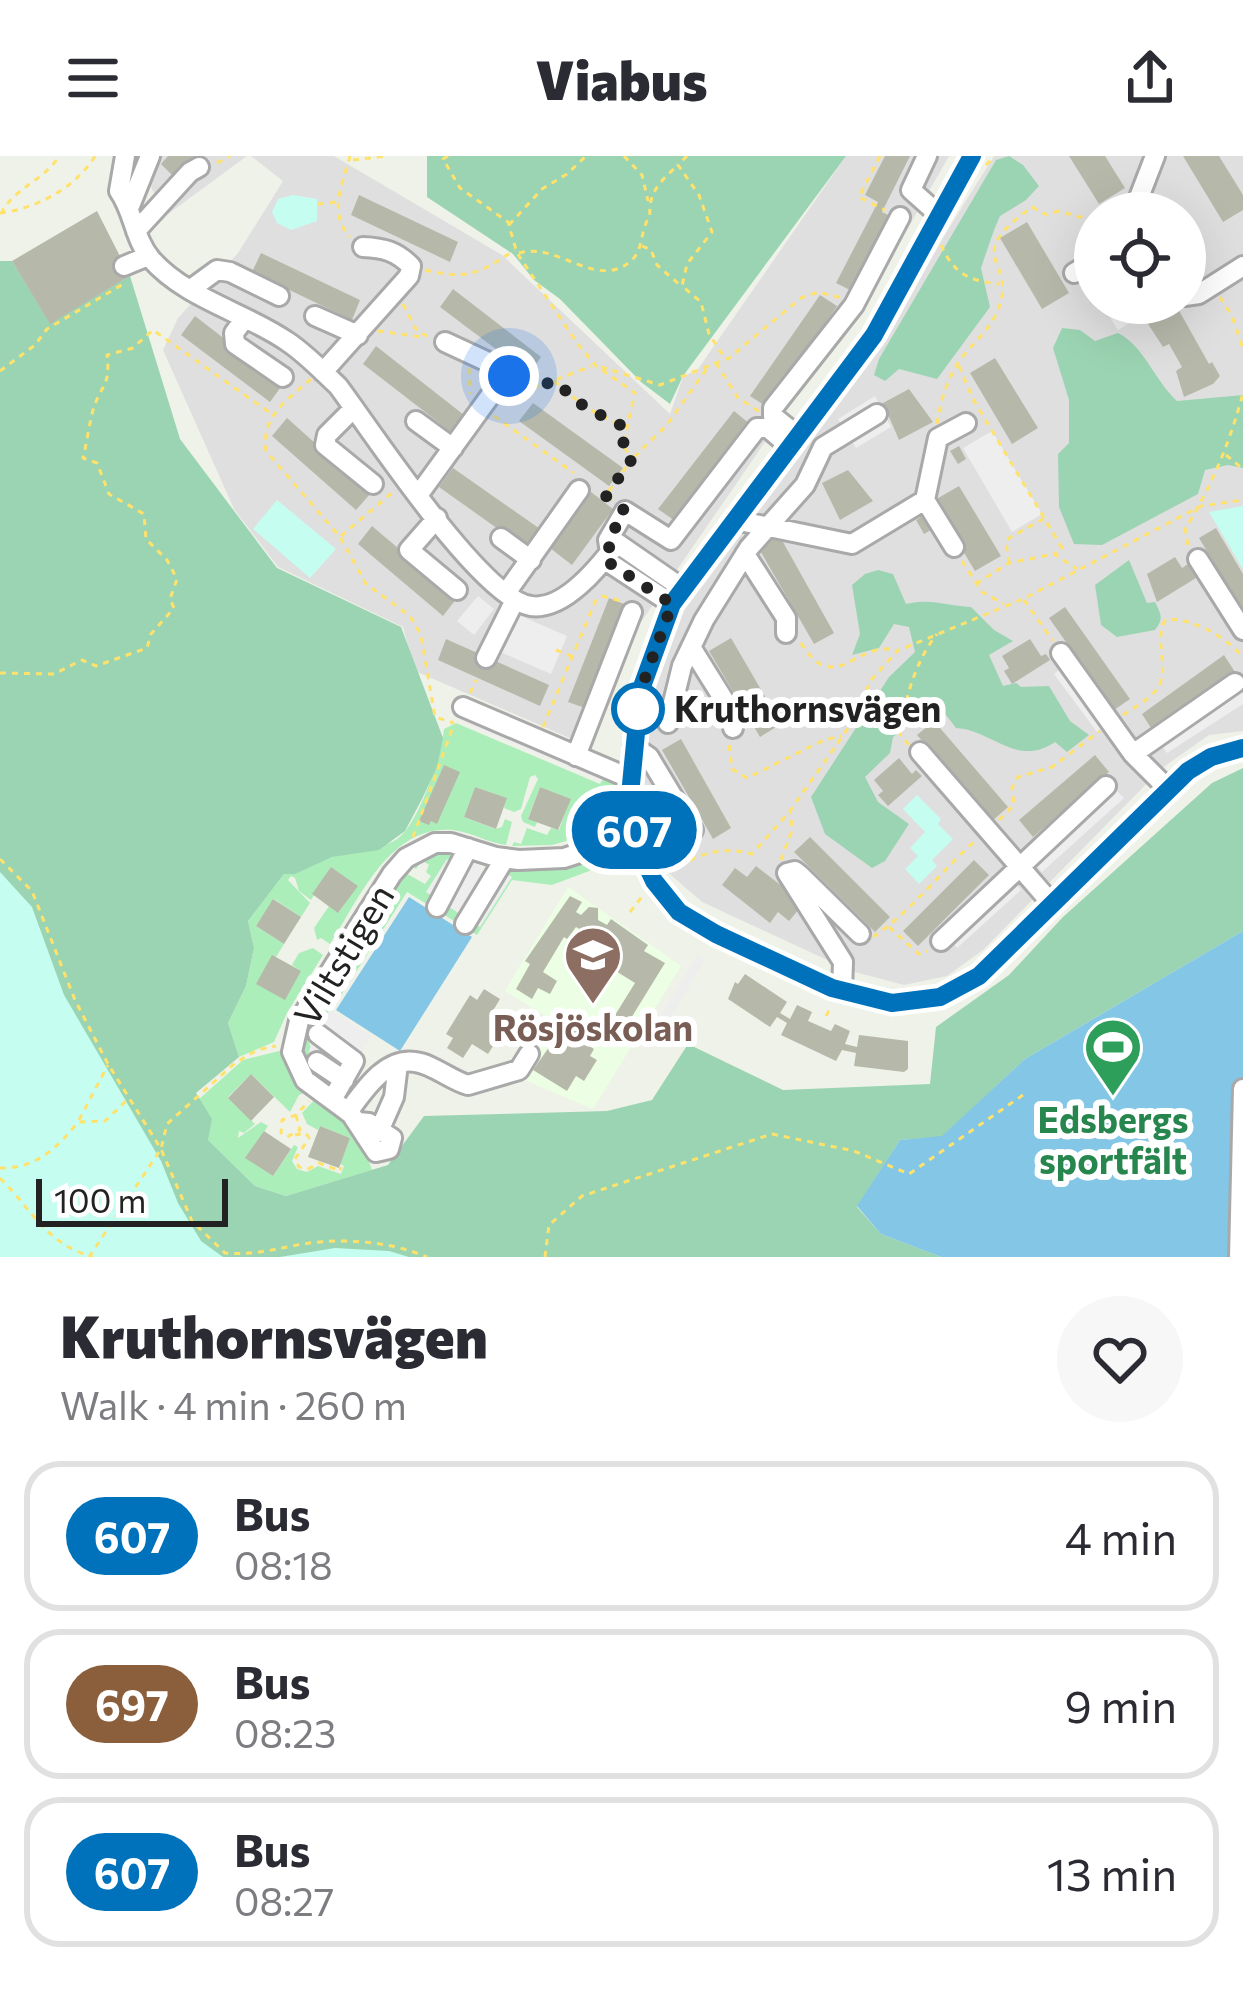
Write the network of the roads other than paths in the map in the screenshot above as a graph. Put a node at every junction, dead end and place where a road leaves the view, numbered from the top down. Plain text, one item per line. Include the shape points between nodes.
1 (125, 156) edge
2 (150, 156) edge
3 (927, 156) edge
4 (972, 156) edge
5 (1155, 156) edge
6 (199, 167) dead end
7 (1141, 192) edge
8 (130, 206) junction
9 (939, 215) junction
10 (900, 217) road end
11 (136, 232) junction
12 (356, 242) road end
13 (1243, 266) edge
14 (191, 290) junction
15 (1206, 290) edge
16 (279, 296) dead end
17 (854, 304) junction
18 (315, 316) dead end
19 (245, 318) junction
20 (880, 324) junction
21 (361, 332) junction
22 (435, 339) road end
23 (322, 371) junction
24 (280, 385) road end
25 (354, 408) junction
26 (878, 414) dead end
27 (416, 421) dead end
28 (966, 423) dead end
29 (794, 441) junction
30 (453, 448) junction
31 (373, 484) dead end
32 (414, 488) junction
33 (579, 490) road end
34 (925, 500) junction
35 (437, 518) junction
36 (735, 520) junction
37 (768, 526) junction
38 (501, 538) dead end
39 (954, 547) road end
40 (745, 554) junction
41 (607, 557) junction
42 (531, 560) junction
43 (1198, 560) road end
44 (458, 590) dead end
45 (677, 596) junction
46 (510, 597) junction
47 (632, 612) road end
48 (1243, 630) edge
49 (786, 633) road end
50 (1055, 645) road end
51 (654, 647) junction
52 (688, 653) junction
53 (486, 658) dead end
54 (1235, 683) dead end
55 (458, 716) road end
56 (668, 723) dead end
57 (733, 728) road end
58 (632, 746) junction
59 (1243, 748) edge
60 (920, 752) road end
61 (1133, 754) junction
62 (576, 755) junction
63 (629, 778) junction
64 (1106, 786) dead end
65 (1168, 789) junction
66 (635, 835) junction
67 (468, 848) junction
68 (505, 858) junction
69 (644, 859) junction
70 (1020, 866) junction
71 (1052, 904) junction
72 (437, 908) dead end
73 (465, 924) dead end
74 (860, 934) road end
75 (941, 941) road end
76 (842, 991) junction
77 (318, 1034) dead end
78 (529, 1054) dead end
79 (316, 1062) dead end
80 (398, 1064) junction
81 (344, 1080) junction
82 (1243, 1089) edge
83 (339, 1107) junction
84 (1239, 1257) edge

1 - 8 street via 119,191
2 - 8 street
3 - 9 street via 911,190
4 - 9 street
5 - 7 street
6 - 11 street
8 - 11 street
9 - 20 street
10 - 17 street
11 - 14 street via 136,260
12 - 21 street via 385,248 411,266
13 - 15 street
14 - 16 street via 217,270
14 - 19 street
17 - 20 street
17 - 29 street via 773,408
18 - 21 street
19 - 23 street
19 - 24 street via 235,344
20 - 29 street
21 - 23 street
22 - 30 street via 488,362 499,376
23 - 25 street
25 - 31 street via 325,445
25 - 32 street
26 - 37 street via 823,447 806,485
27 - 30 street
28 - 34 street via 938,438
29 - 36 street
29 - 41 street via 757,428 671,540 625,511
30 - 32 street
32 - 35 street
33 - 42 street
34 - 37 street via 852,544
34 - 39 street
35 - 44 street via 410,553
35 - 46 street
36 - 37 street
36 - 45 street
37 - 40 street
38 - 42 street
40 - 49 street via 786,618
40 - 52 street
41 - 45 street
41 - 46 street via 554,604
42 - 46 street
43 - 48 street
45 - 51 street
46 - 53 street
47 - 62 street
50 - 61 street
51 - 52 street
51 - 58 street
52 - 56 street
52 - 57 street via 734,716
54 - 61 street
55 - 62 street
58 - 63 street
58 - 69 street via 649,757 694,830
59 - 65 street via 1211,757
60 - 70 street
61 - 65 street
62 - 63 street
63 - 66 street
64 - 70 street
65 - 71 street
66 - 68 street, Viltstigen via 564,858
66 - 69 street
67 - 68 street, Viltstigen
67 - 72 street
67 - 83 street, Viltstigen via 435,843 406,858 294,1035 305,1080
68 - 73 street
69 - 76 street via 679,912
70 - 71 street
70 - 75 street
71 - 76 street via 979,976 940,997 892,1003
74 - 76 street via 789,871 843,962
77 - 81 street via 353,1059
78 - 80 street via 519,1070 468,1085 417,1062
79 - 81 street
80 - 83 street
80 - 83 street via 380,1129 392,1138 389,1149 376,1152
81 - 83 street
82 - 84 street

